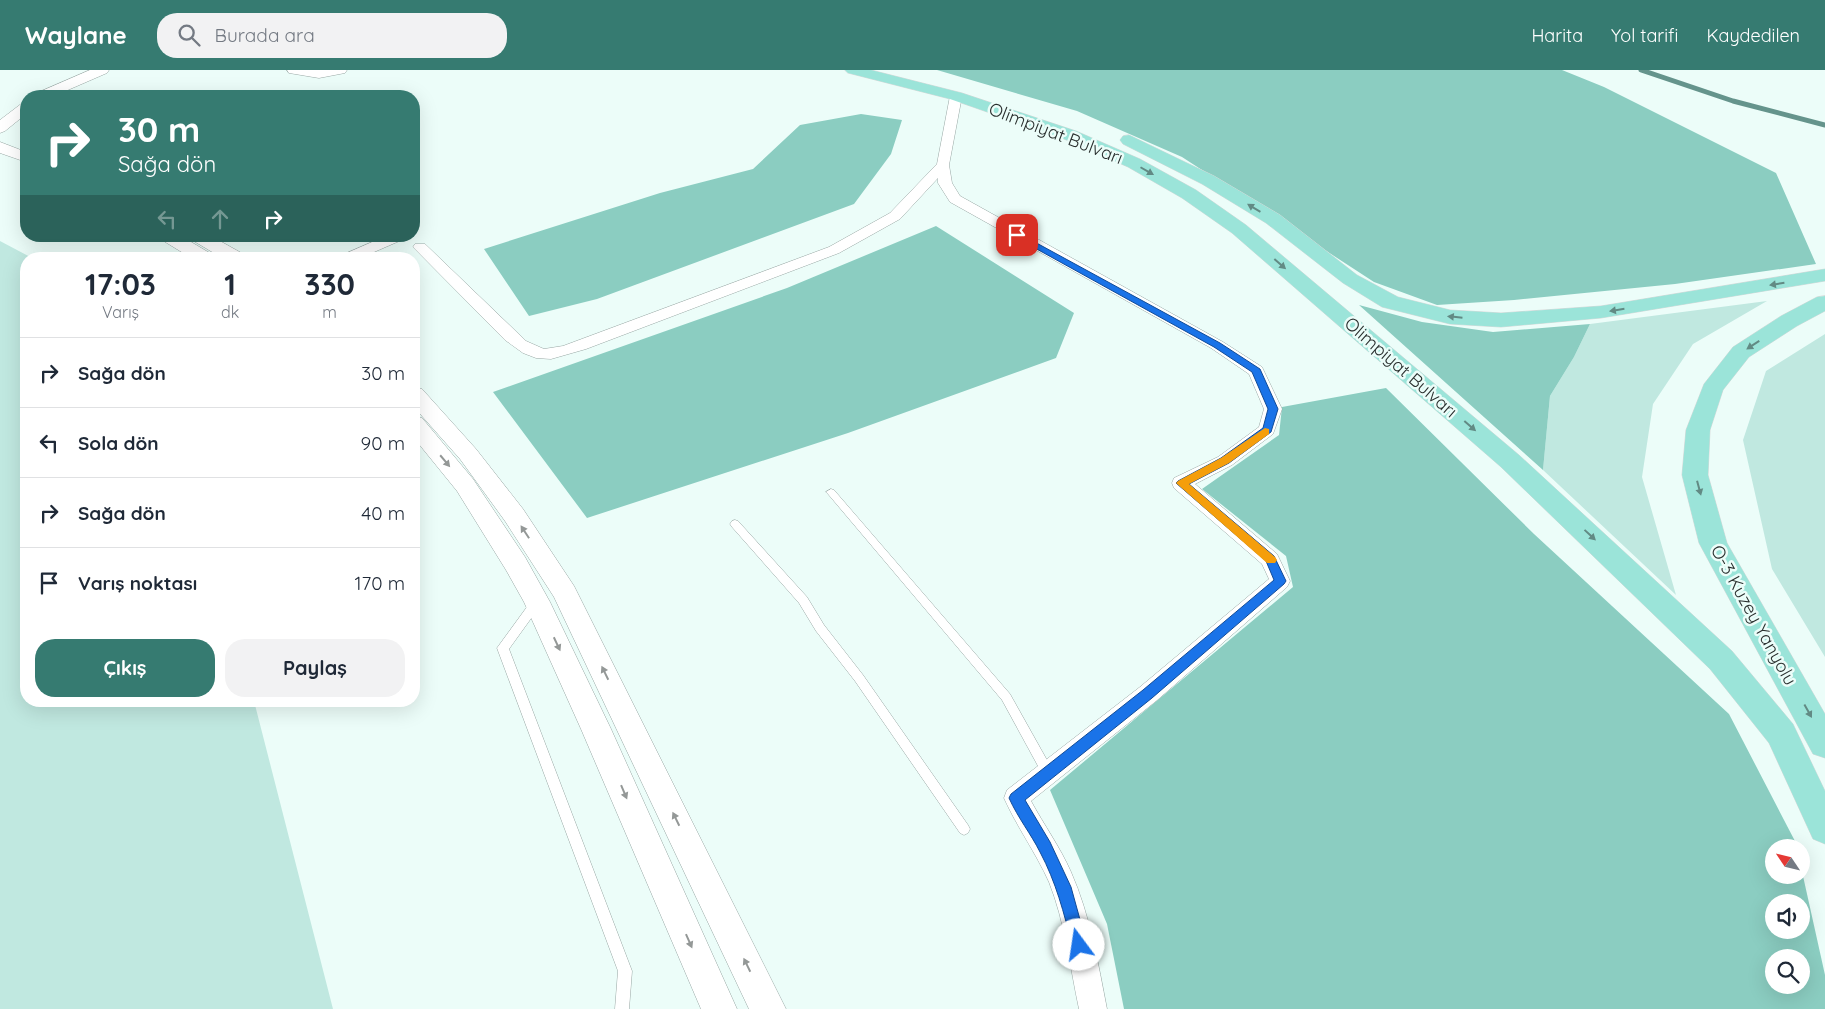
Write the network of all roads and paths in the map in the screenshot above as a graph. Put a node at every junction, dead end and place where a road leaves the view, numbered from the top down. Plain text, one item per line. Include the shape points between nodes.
1 (102, 70) edge
2 (294, 70) edge
3 (340, 70) edge
4 (853, 70) edge
5 (907, 70) edge
6 (56, 90) edge
7 (956, 96) junction
8 (20, 112) edge
9 (0, 128) edge
10 (0, 135) edge
11 (20, 142) edge
12 (0, 147) edge
13 (20, 155) edge
14 (943, 165) junction
15 (178, 242) edge
16 (208, 242) edge
17 (384, 242) edge
18 (420, 247) dead end
19 (194, 252) edge
20 (226, 252) edge
21 (361, 252) edge
22 (1825, 275) edge
23 (1825, 302) edge
24 (420, 401) edge
25 (420, 430) edge
26 (831, 492) dead end
27 (735, 524) dead end
28 (537, 602) junction
29 (1825, 744) edge
30 (1048, 773) junction
31 (1825, 828) edge
32 (964, 829) dead end
33 (622, 1009) edge
34 (719, 1009) edge
35 (768, 1009) edge
36 (1093, 1009) edge

1 - 6 street
2 - 3 street via 319,74
4 - 7 main road, Olimpiyat Bulvarı
22 -> 5 main road, Olimpiyat Bulvarı via 1601,312 1501,320 1450,317 1390,302 1350,280 1273,219 1208,180 1120,136 968,84
7 - 14 street
7 -> 31 main road, Olimpiyat Bulvarı via 1070,135 1134,163 1189,194 1239,229 1510,461 1722,660 1781,734
8 - 9 street
10 - 11 street
12 - 13 street
14 - 18 street via 895,216 834,250 580,346 540,355 511,337
14 - 30 street via 945,183 955,200 1225,350 1256,371 1273,409 1267,430 1225,461 1182,483 1270,559 1280,581 1148,694
15 - 19 street
16 - 20 street
17 - 21 street
23 -> 29 main road, O-3 Kuzey Yanyolu via 1788,321 1741,352 1712,389 1698,430 1695,475 1713,543
35 -> 24 street via 565,592 514,515 468,454
25 -> 28 street via 465,485
26 - 30 lane via 1006,697
27 - 32 lane via 803,600
28 - 33 lane via 503,648 625,971
28 -> 34 street
30 - 36 street via 1016,798 1045,847 1066,893

